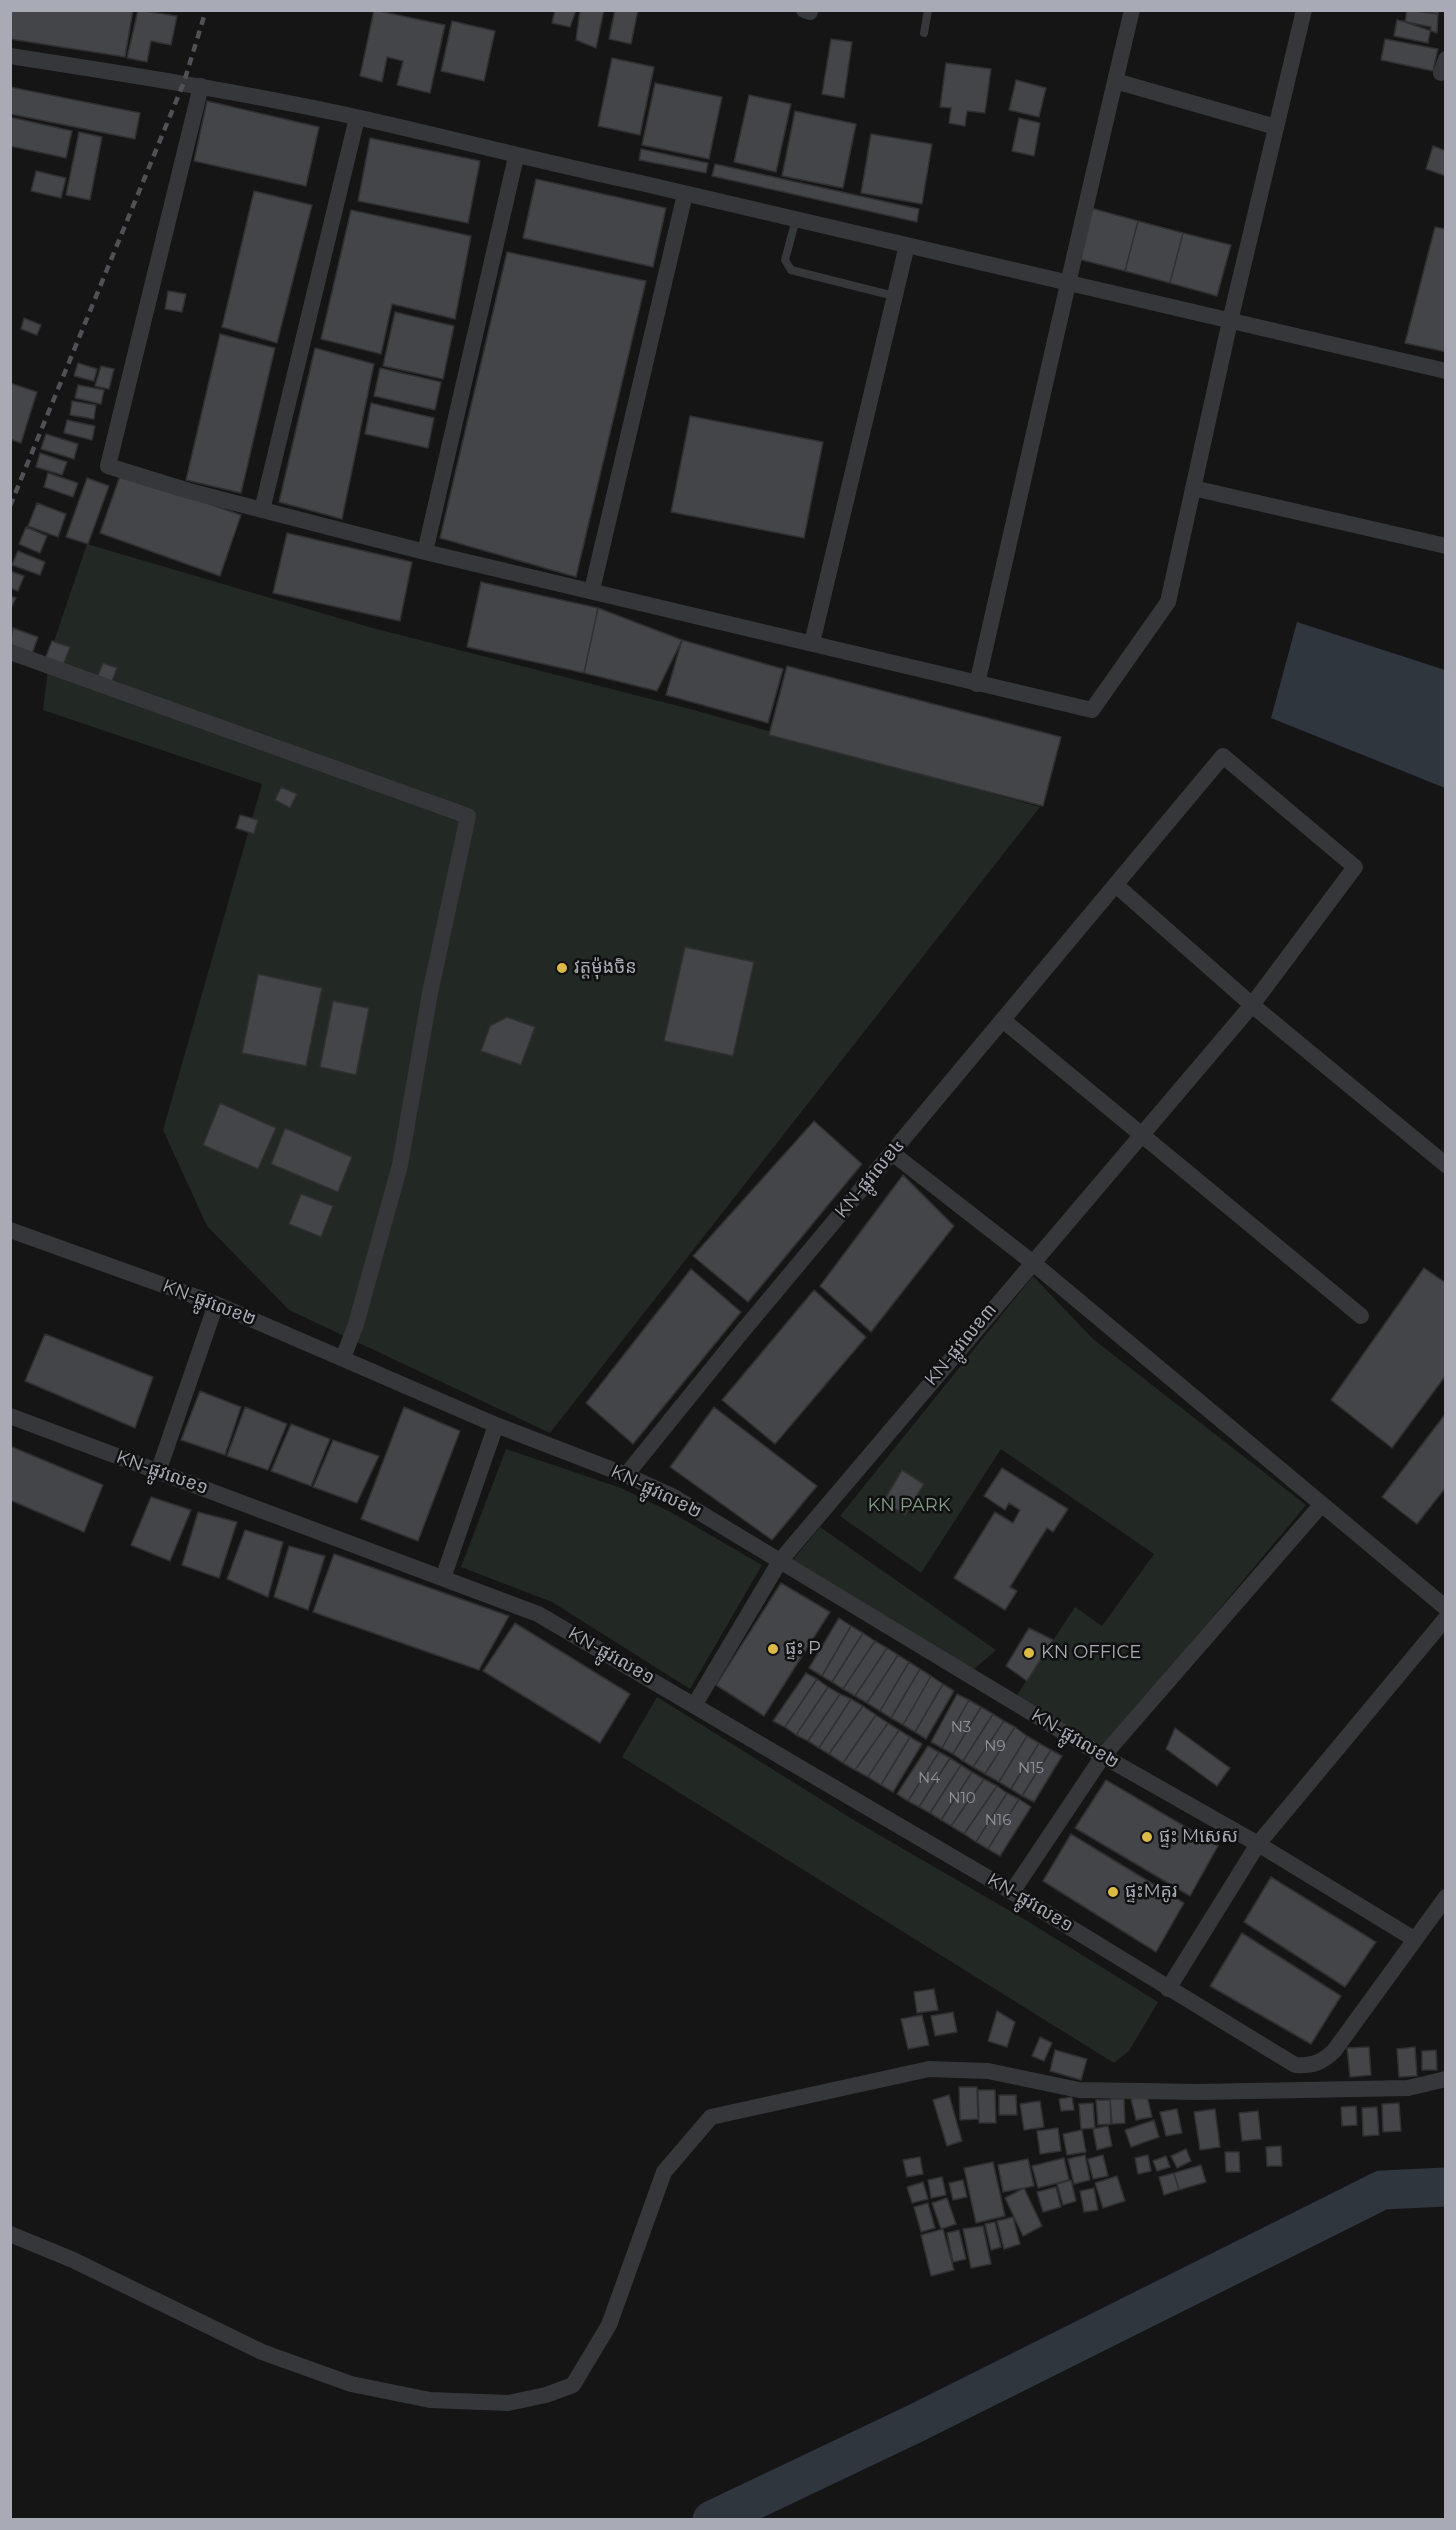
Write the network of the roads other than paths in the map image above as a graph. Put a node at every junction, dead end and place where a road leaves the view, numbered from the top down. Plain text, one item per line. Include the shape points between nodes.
1 (928, 10) edge
2 (1132, 10) edge
3 (1304, 10) edge
4 (924, 33) dead end
5 (10, 56) edge
6 (1115, 81) junction
7 (201, 86) junction
8 (357, 118) junction
9 (1276, 127) junction
10 (516, 157) junction
11 (685, 194) junction
12 (796, 219) junction
13 (907, 244) junction
14 (1066, 282) junction
15 (894, 296) junction
16 (1230, 321) junction
17 (1446, 371) edge
18 (1193, 488) junction
19 (262, 510) junction
20 (1446, 546) edge
21 (425, 552) junction
22 (592, 590) junction
23 (813, 643) junction
24 (10, 652) edge
25 (976, 684) junction
26 (1117, 886) junction
27 (1252, 1005) junction
28 (1004, 1021) junction
29 (1142, 1134) junction
30 (892, 1153) junction
31 (1446, 1165) edge
32 (10, 1230) edge
33 (1032, 1263) junction
34 (216, 1304) junction
35 (1361, 1316) dead end
36 (342, 1358) junction
37 (10, 1416) edge
38 (496, 1425) junction
39 (158, 1472) junction
40 (626, 1475) junction
41 (1322, 1504) junction
42 (780, 1561) junction
43 (443, 1578) junction
44 (1446, 1608) edge
45 (1446, 1618) edge
46 (694, 1704) junction
47 (1103, 1756) junction
48 (1258, 1844) junction
49 (1012, 1892) junction
50 (1446, 1896) edge
51 (1414, 1939) junction
52 (1168, 1989) junction
53 (1446, 2079) edge
54 (10, 2234) edge

1 - 4 lane
2 - 6 street
3 - 9 street
5 - 7 street
6 - 9 street
6 - 14 street
7 - 8 street
7 - 19 street via 108,466
8 - 10 street
8 - 19 street
9 - 16 street
10 - 11 street
10 - 21 street
11 - 12 street
11 - 22 street
12 - 13 street
12 - 15 lane via 785,260 791,270
13 - 14 street
13 - 15 street
14 - 16 street
14 - 25 street via 1047,381
15 - 23 street
16 - 17 street
16 - 18 street
18 - 20 street
18 - 25 street via 1168,602 1092,710
19 - 21 street
21 - 22 street
22 - 23 street
23 - 25 street
24 - 36 street via 468,816 430,993 400,1165 356,1324
26 - 27 street
26 - 27 street, KN-ផ្លូវលេខ៤ via 1223,756 1356,867
26 - 28 street, KN-ផ្លូវលេខ៤
27 - 29 street, KN-ផ្លូវលេខ៣
27 - 31 street
28 - 29 street
28 - 30 street, KN-ផ្លូវលេខ៤
29 - 33 street, KN-ផ្លូវលេខ៣
29 - 35 street
30 - 33 street
30 - 40 street, KN-ផ្លូវលេខ៤
32 - 34 street, KN-ផ្លូវលេខ២
33 - 41 street
33 - 42 street, KN-ផ្លូវលេខ៣
34 - 36 street, KN-ផ្លូវលេខ២
34 - 39 street
36 - 38 street, KN-ផ្លូវលេខ២
37 - 39 street, KN-ផ្លូវលេខ១
38 - 40 street, KN-ផ្លូវលេខ២
38 - 43 street
39 - 43 street, KN-ផ្លូវលេខ១
40 - 42 street, KN-ផ្លូវលេខ២ via 674,1497
41 - 44 street
41 - 47 street
42 - 46 street, KN-ផ្លូវលេខ៣
42 - 47 street, KN-ផ្លូវលេខ២
43 - 46 street, KN-ផ្លូវលេខ១ via 538,1614
45 - 48 street
46 - 49 street, KN-ផ្លូវលេខ១
47 - 48 street, KN-ផ្លូវលេខ២
47 - 49 street
48 - 51 street, KN-ផ្លូវលេខ២
48 - 52 street
49 - 52 street, KN-ផ្លូវលេខ១
50 - 51 street, KN-ផ្លូវលេខ១
51 - 52 street, KN-ផ្លូវលេខ១ via 1334,2051 1324,2061 1310,2066 1295,2065 1281,2058
53 - 54 street via 1408,2088 1131,2092 1079,2090 988,2071 929,2069 711,2117 663,2172 609,2325 573,2385 508,2403 430,2400 351,2384 262,2352 73,2260

